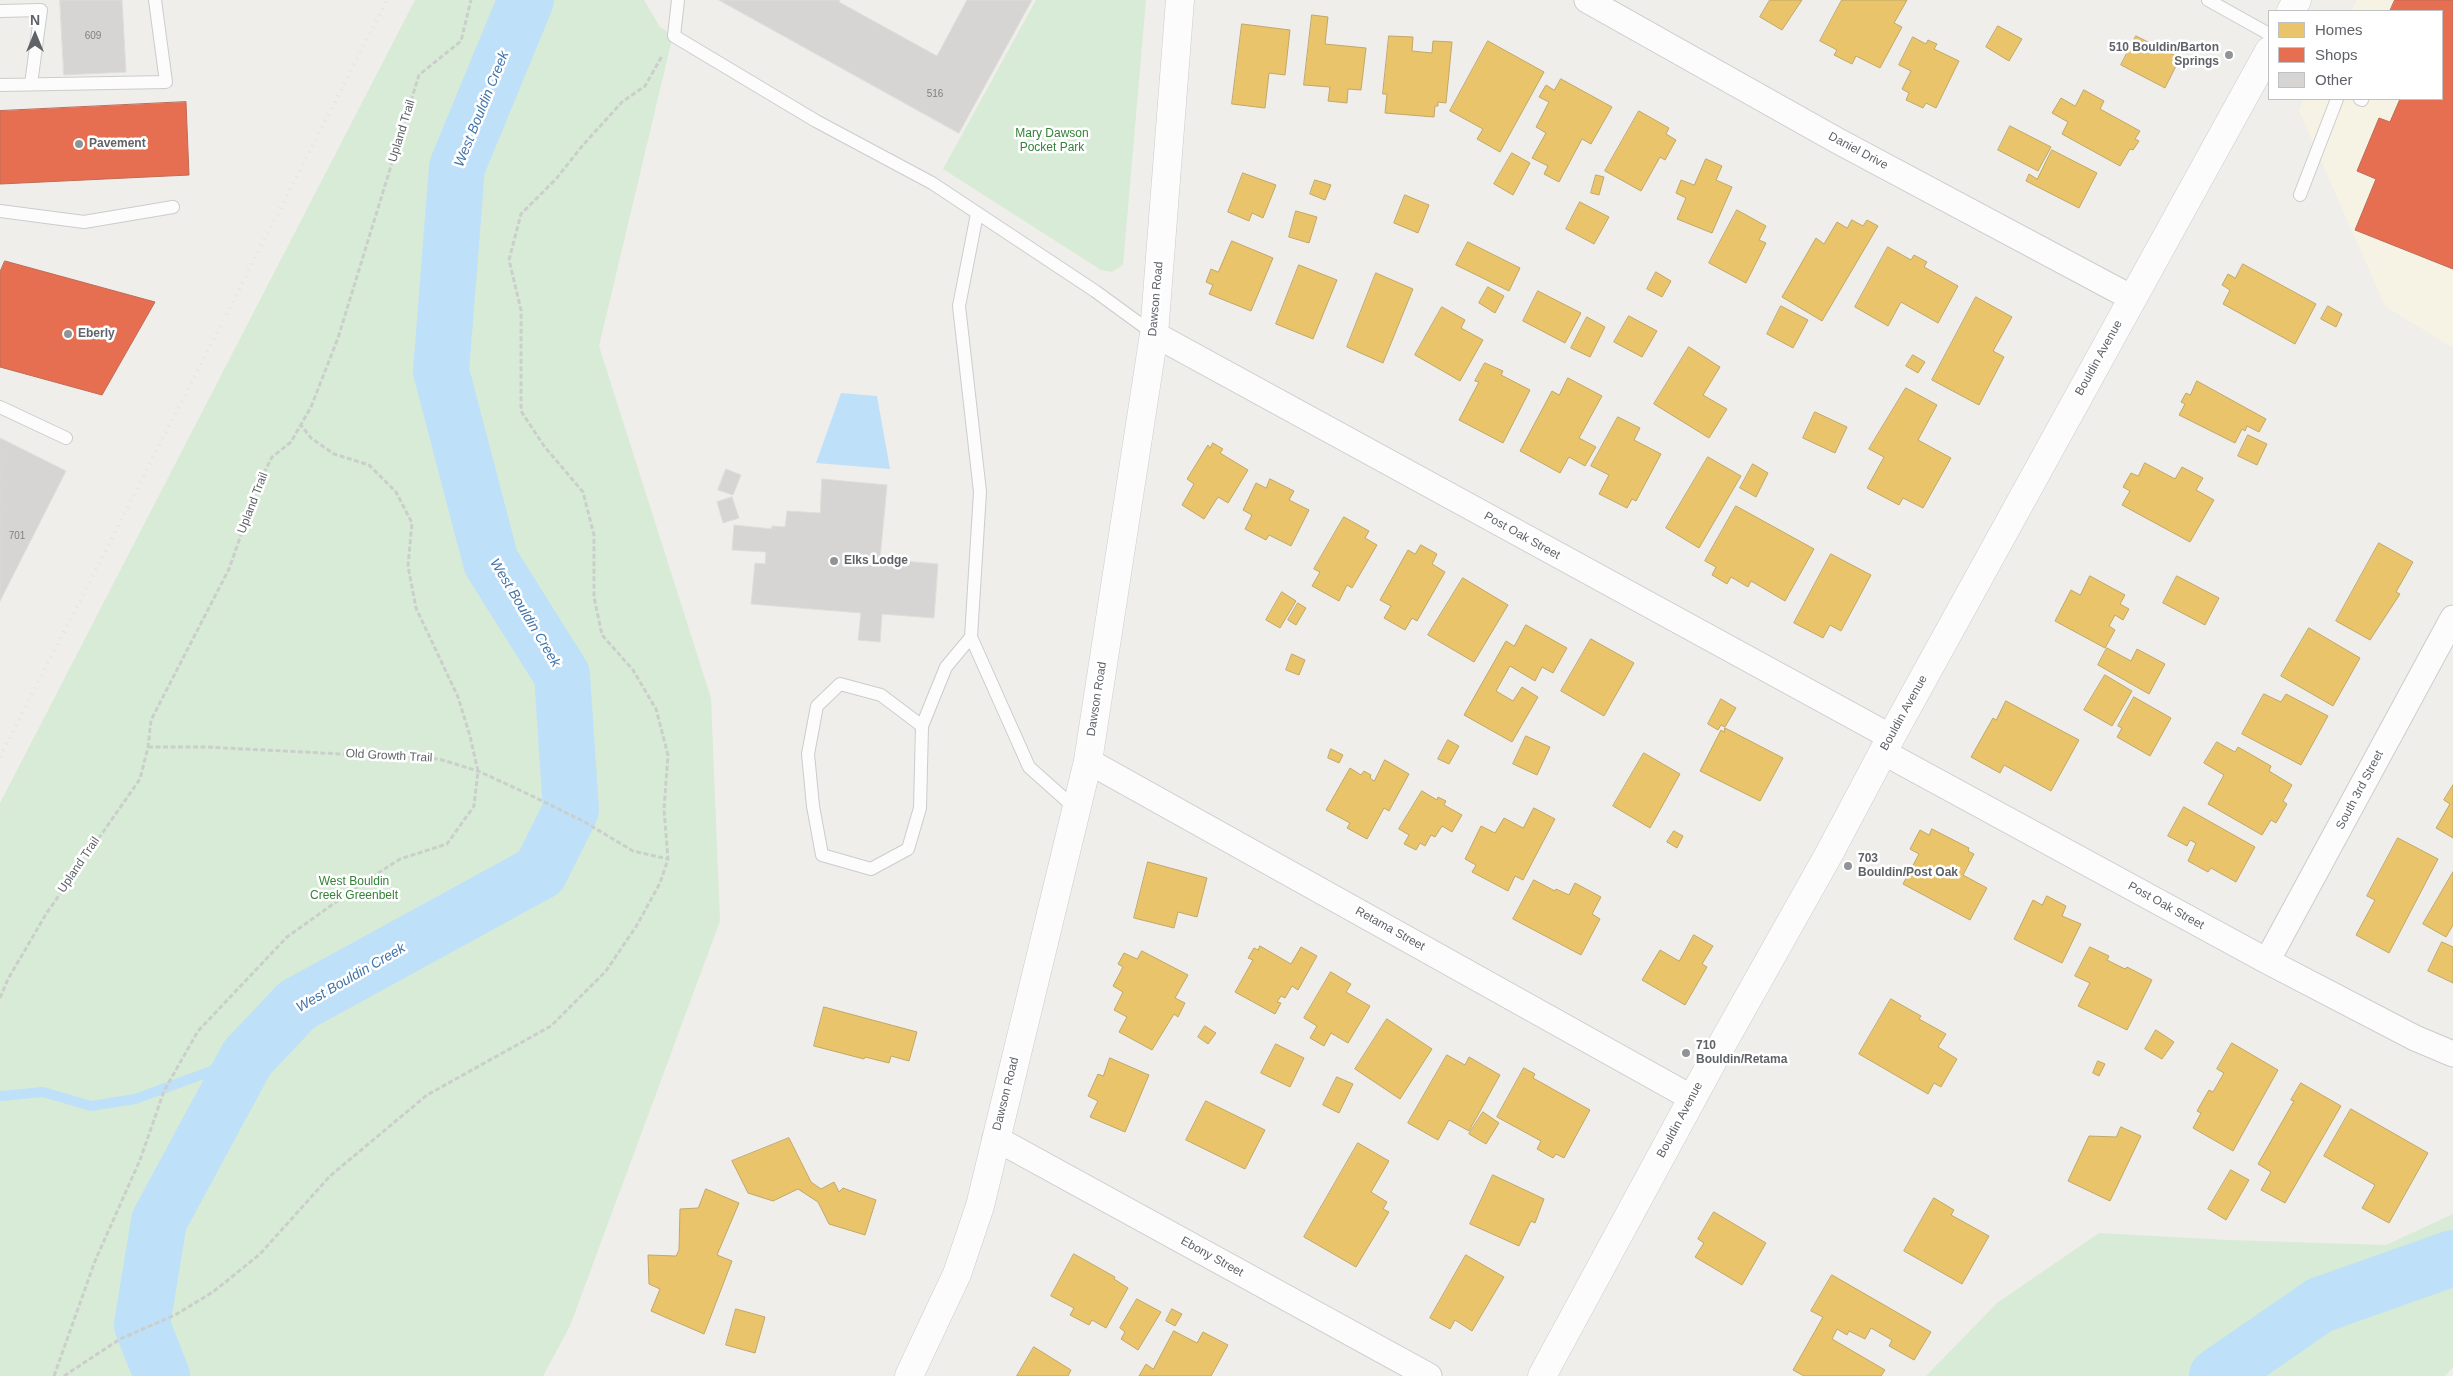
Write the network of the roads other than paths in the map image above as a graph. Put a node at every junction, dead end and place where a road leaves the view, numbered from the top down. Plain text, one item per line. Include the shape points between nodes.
1 (154, 0) edge
2 (678, 0) edge
3 (1180, 0) edge
4 (1586, 0) edge
5 (2208, 0) edge
6 (0, 10) edge
7 (2268, 33) edge
8 (2268, 53) edge
9 (32, 84) junction
10 (0, 85) edge
11 (2337, 100) edge
12 (2300, 195) dead end
13 (173, 207) dead end
14 (0, 211) edge
15 (977, 214) junction
16 (2132, 298) junction
17 (1154, 334) junction
18 (0, 407) edge
19 (66, 438) dead end
20 (2453, 618) edge
21 (971, 637) junction
22 (922, 726) junction
23 (1887, 744) junction
24 (1088, 761) junction
25 (1076, 809) junction
26 (2267, 962) junction
27 (2453, 1054) edge
28 (1692, 1098) junction
29 (995, 1138) junction
30 (909, 1376) edge
31 (1429, 1376) edge
32 (1542, 1376) edge

1 - 9 lane via 166,82
2 - 15 lane via 674,36 816,121 932,183
3 - 17 street, Dawson Road
4 - 16 street, Daniel Drive via 1838,141
5 - 7 lane
6 - 9 lane via 40,10
8 - 16 street, Bouldin Avenue
9 - 10 lane
11 - 12 lane
13 - 14 lane via 84,222
15 - 17 lane
15 - 21 lane via 959,306 980,492
16 - 23 street, Bouldin Avenue
17 - 23 street, Post Oak Street
17 - 24 street, Dawson Road
18 - 19 lane
20 - 26 street, South 3rd Street
21 - 22 lane via 946,668
21 - 25 lane via 1029,767
22 - 22 lane via 920,808 908,849 871,869 822,855 808,754 817,706 840,684 881,695
23 - 26 street, Post Oak Street
23 - 28 street, Bouldin Avenue
24 - 25 street, Dawson Road
24 - 28 street, Retama Street
25 - 29 street, Dawson Road
26 - 27 street, Post Oak Street via 2415,1038
28 - 32 street, Bouldin Avenue
29 - 30 street, Dawson Road via 980,1206 957,1274
29 - 31 street, Ebony Street

